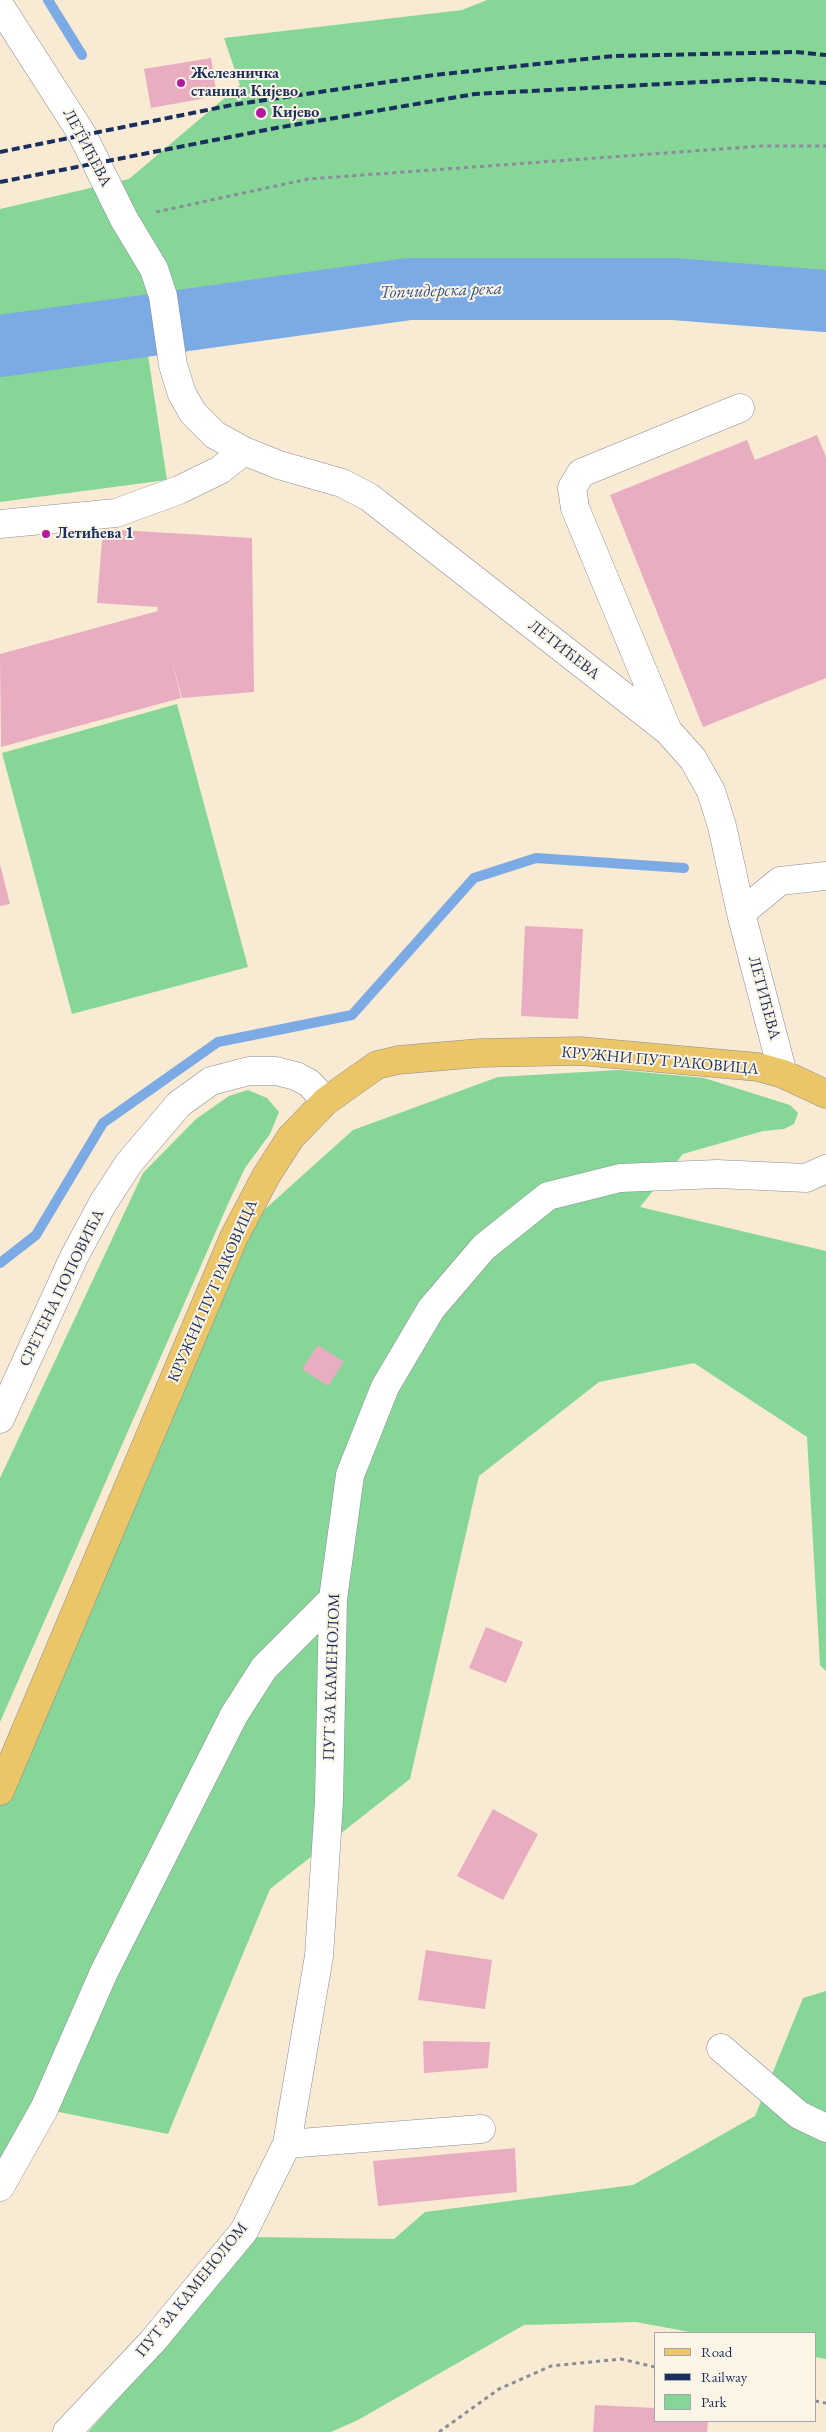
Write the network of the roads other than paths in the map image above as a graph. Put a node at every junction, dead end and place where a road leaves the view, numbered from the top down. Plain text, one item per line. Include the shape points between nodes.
1 (0, 6) edge
2 (740, 408) dead end
3 (244, 451) junction
4 (0, 524) edge
5 (668, 731) junction
6 (826, 876) edge
7 (741, 913) junction
8 (783, 1074) junction
9 (826, 1094) edge
10 (326, 1100) junction
11 (826, 1169) edge
12 (0, 1419) edge
13 (333, 1599) junction
14 (0, 1791) edge
15 (721, 2048) dead end
16 (481, 2128) dead end
17 (826, 2128) edge
18 (287, 2144) junction
19 (0, 2186) edge
20 (67, 2432) edge

1 - 3 street, ЛЕТИЋЕВА via 82,134 124,219 154,269 163,296 173,365 182,394 193,413 215,435
2 - 5 street via 581,473 572,488 575,508
3 - 4 street via 220,470 179,490 116,513
3 - 5 street, ЛЕТИЋЕВА via 342,483 369,497
5 - 7 street, ЛЕТИЋЕВА via 694,759 711,791
6 - 7 street via 780,881
7 - 8 street, ЛЕТИЋЕВА
8 - 9 main road, КРУЖНИ ПУТ РАКОВИЦА
8 - 10 main road, КРУЖНИ ПУТ РАКОВИЦА via 758,1068 580,1051 480,1053 398,1060 377,1065
10 - 12 street, СРЕТЕНА ПОПОВИЋА via 309,1083 296,1076 267,1071 211,1081 179,1104 129,1163 103,1203 74,1256
10 - 14 main road, КРУЖНИ ПУТ РАКОВИЦА via 291,1137 234,1237
11 - 13 street, ПУТ ЗА КАМЕНОЛОМ via 806,1178 717,1174 620,1178 548,1196 484,1247 431,1309 385,1387 350,1475
13 - 18 street, ПУТ ЗА КАМЕНОЛОМ via 329,1801 319,1956
13 - 19 street via 264,1668 234,1715 104,1972 44,2109
15 - 17 street via 799,2115
16 - 18 street
18 - 20 street, ПУТ ЗА КАМЕНОЛОМ via 244,2231 152,2342

